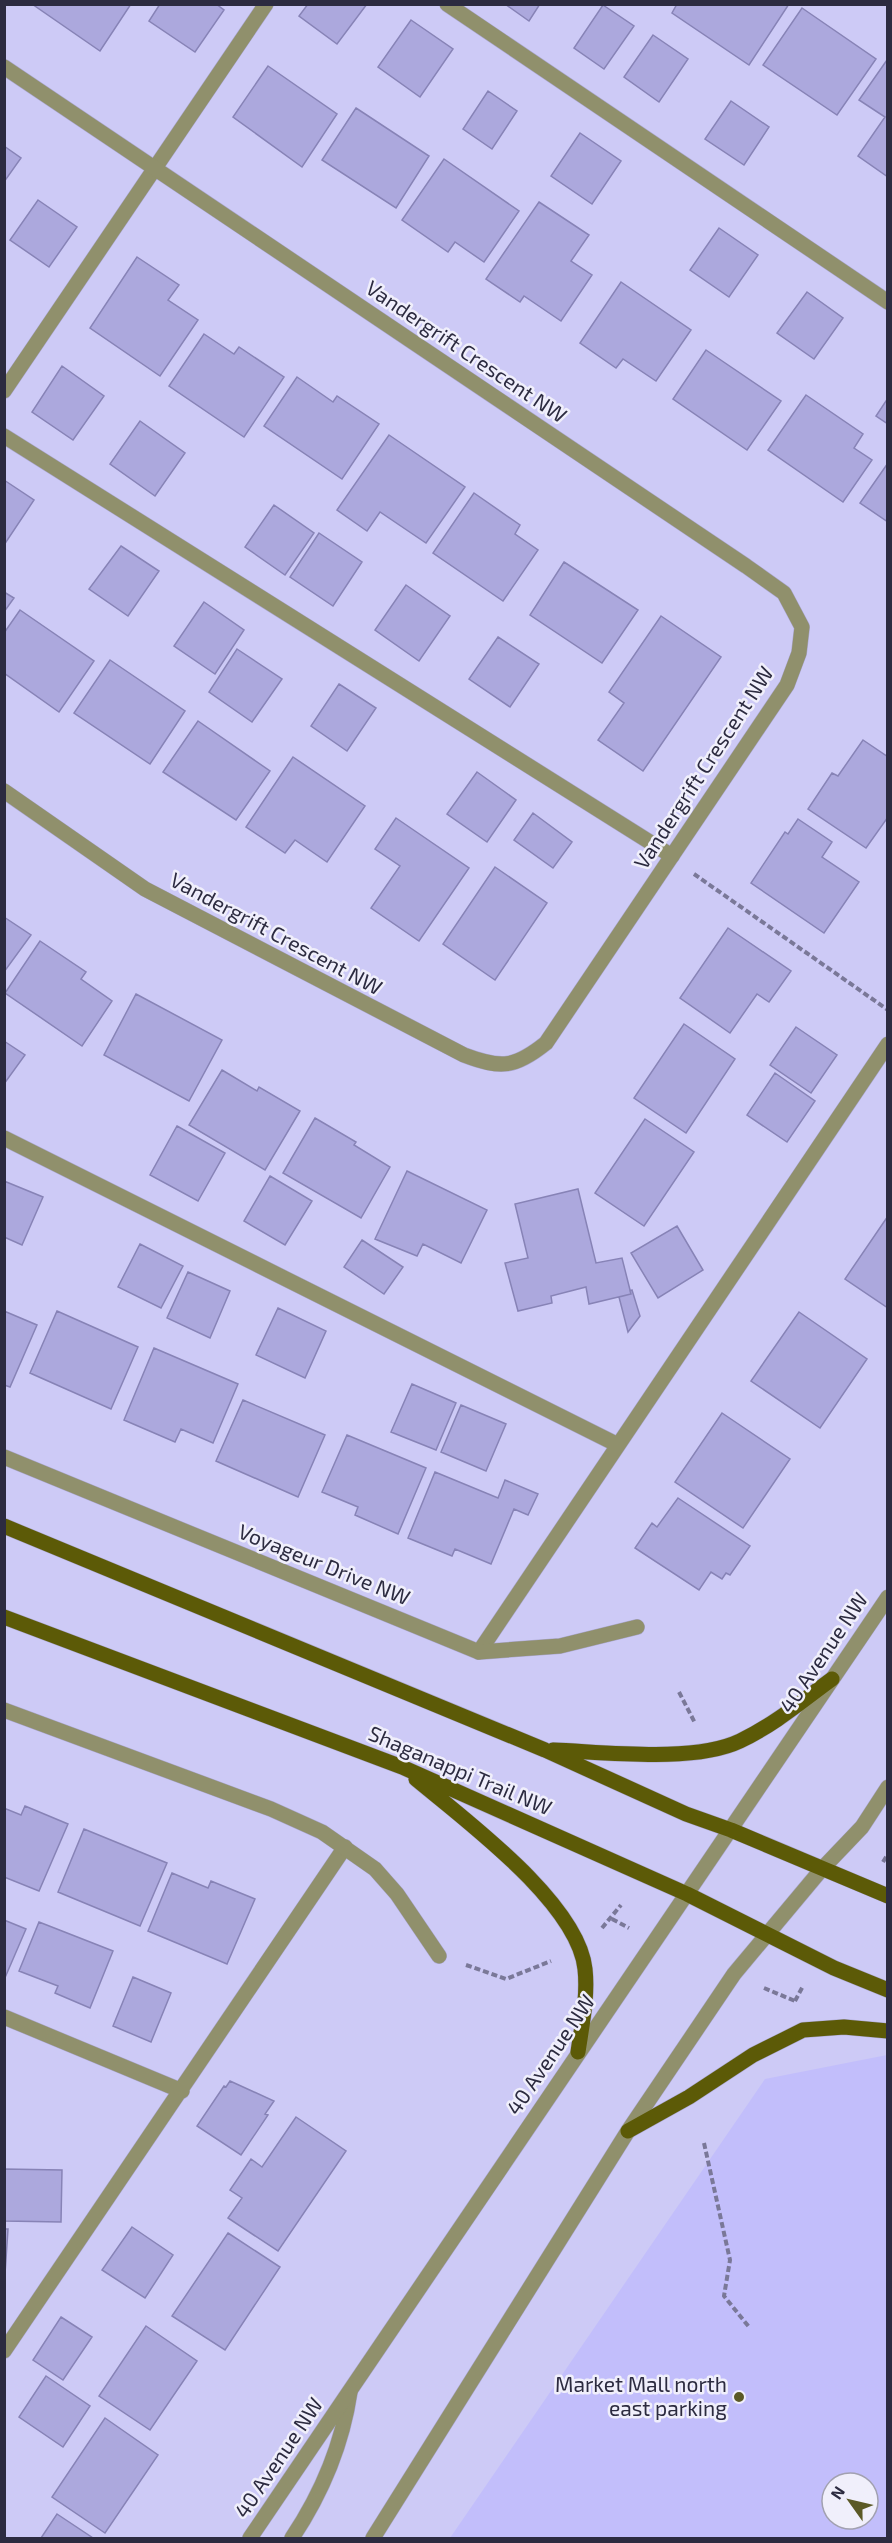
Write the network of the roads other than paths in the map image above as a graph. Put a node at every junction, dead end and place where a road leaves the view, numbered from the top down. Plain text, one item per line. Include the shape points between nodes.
1 (266, 4) edge
2 (447, 4) edge
3 (4, 67) edge
4 (155, 168) junction
5 (888, 302) edge
6 (4, 391) edge
7 (4, 436) edge
8 (4, 791) edge
9 (672, 855) junction
10 (888, 1044) edge
11 (4, 1138) edge
12 (618, 1445) junction
13 (4, 1457) edge
14 (4, 1526) edge
15 (888, 1597) edge
16 (4, 1617) edge
17 (637, 1628) dead end
18 (479, 1652) junction
19 (832, 1679) junction
20 (4, 1710) edge
21 (545, 1750) junction
22 (402, 1767) junction
23 (888, 1787) edge
24 (731, 1830) junction
25 (345, 1847) junction
26 (821, 1870) junction
27 (687, 1894) junction
28 (888, 1896) edge
29 (768, 1935) junction
30 (439, 1956) road end
31 (888, 1990) edge
32 (4, 2017) edge
33 (888, 2031) edge
34 (578, 2052) junction
35 (182, 2091) junction
36 (628, 2131) junction
37 (4, 2351) edge
38 (350, 2392) junction
39 (250, 2538) edge
40 (292, 2538) edge
41 (373, 2538) edge

1 - 4 street
2 - 5 street
3 - 4 street, Vandergrift Crescent NW
4 - 6 street
4 - 9 street, Vandergrift Crescent NW via 784,593 802,627 799,653 787,685
7 - 9 street
8 - 9 street, Vandergrift Crescent NW via 145,889 439,1043 489,1065 509,1065 546,1043
10 - 12 street
11 - 12 street
12 - 18 street
13 - 18 street, Voyageur Drive NW
14 - 21 main road
15 - 19 street, 40 Avenue NW
16 - 22 main road, Shaganappi Trail NW
17 - 18 street, Voyageur Drive NW via 560,1646
19 - 21 main road via 770,1725 738,1742 704,1752
19 - 24 street, 40 Avenue NW
20 - 25 street via 271,1809
21 - 24 main road via 686,1814
22 - 27 main road, Shaganappi Trail NW
22 - 34 main road via 494,1844 560,1914 578,1945 585,1967
23 - 26 street via 862,1827
24 - 26 main road
24 - 27 street, 40 Avenue NW
25 - 30 street via 375,1869 397,1894
25 - 35 street
26 - 28 main road
26 - 29 street
27 - 29 main road, Shaganappi Trail NW
27 - 34 street, 40 Avenue NW
29 - 31 main road, Shaganappi Trail NW
29 - 36 street via 734,1974
32 - 35 street
33 - 36 main road via 803,2030 753,2055
34 - 38 street, 40 Avenue NW
35 - 37 street
36 - 41 street
38 - 39 street, 40 Avenue NW
38 - 40 street via 337,2452 312,2509

